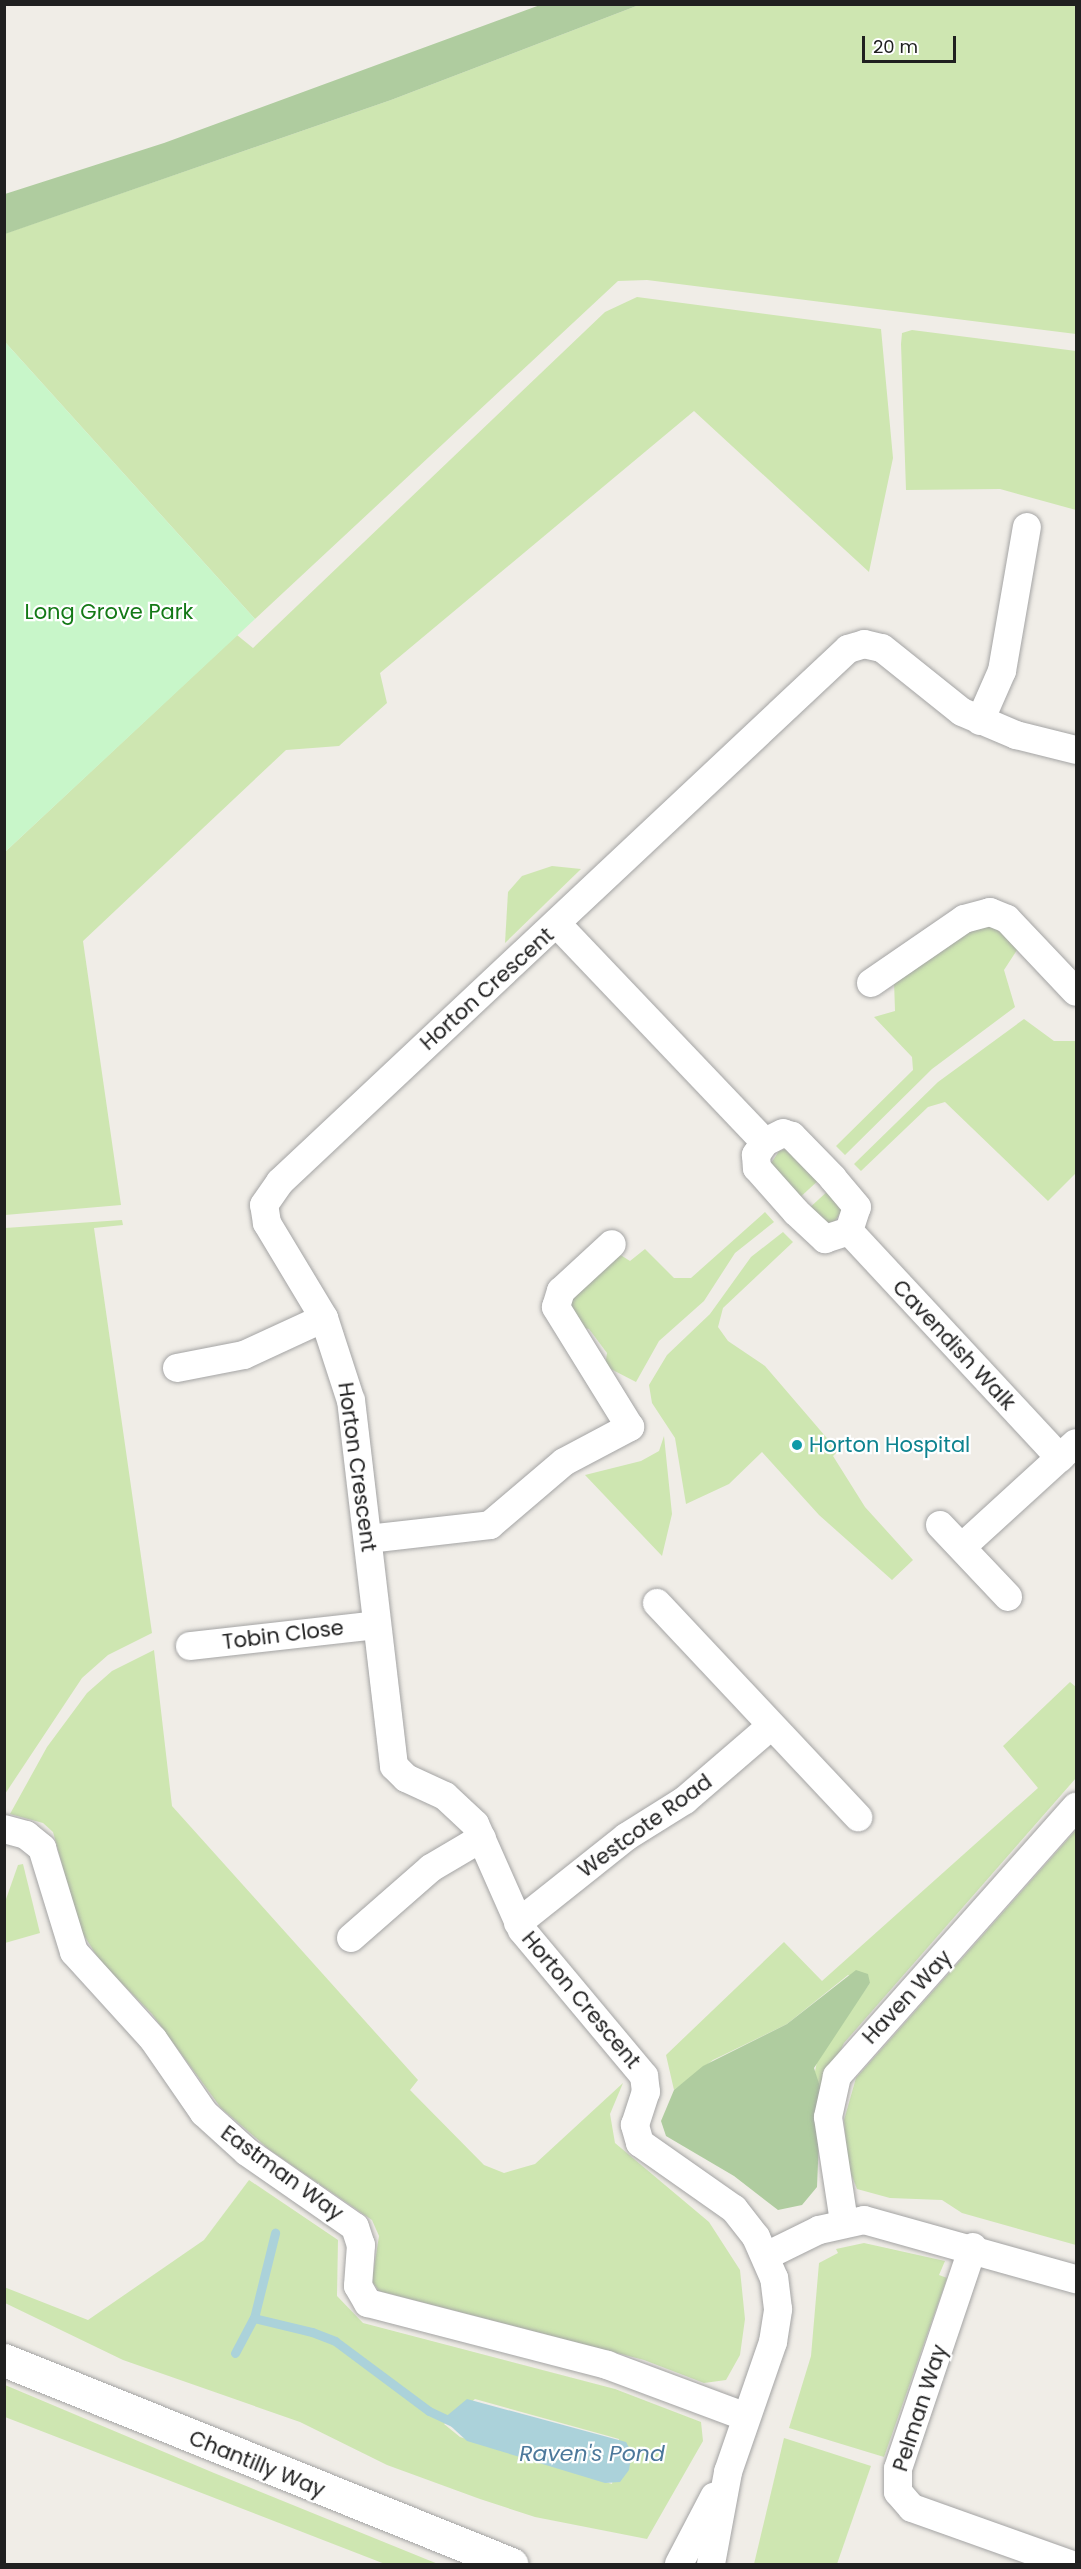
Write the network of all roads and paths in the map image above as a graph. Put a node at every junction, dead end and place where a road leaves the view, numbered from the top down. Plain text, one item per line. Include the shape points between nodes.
1 (1027, 527) dead end
2 (980, 721) junction
3 (1077, 750) edge
4 (558, 925) junction
5 (1072, 978) edge
6 (871, 982) dead end
7 (765, 1142) junction
8 (849, 1232) junction
9 (612, 1244) dead end
10 (324, 1318) junction
11 (177, 1368) dead end
12 (1068, 1451) edge
13 (940, 1525) dead end
14 (368, 1539) junction
15 (962, 1547) junction
16 (1008, 1597) dead end
17 (657, 1603) dead end
18 (376, 1624) junction
19 (190, 1646) dead end
20 (771, 1726) junction
21 (1077, 1807) edge
22 (858, 1817) dead end
23 (4, 1829) edge
24 (482, 1838) junction
25 (518, 1923) junction
26 (351, 1938) dead end
27 (844, 2222) junction
28 (973, 2247) junction
29 (766, 2256) junction
30 (1077, 2279) edge
31 (4, 2360) edge
32 (746, 2417) junction
33 (728, 2472) junction
34 (511, 2565) edge
35 (679, 2565) edge
36 (711, 2565) edge
37 (1069, 2565) edge

1 - 2 street via 1000,681
2 - 3 street, Horton Crescent
2 - 4 street, Horton Crescent via 939,697 882,648 864,644 848,649
4 - 7 street
4 - 10 street, Horton Crescent via 266,1199 267,1223
5 - 6 street via 1007,919 990,912 964,919
7 - 8 street via 783,1133 792,1136 826,1169 857,1208
7 - 8 street via 756,1155 757,1168 796,1212 825,1239
8 - 12 street, Cavendish Walk
9 - 14 street via 566,1286 556,1307 636,1436 564,1462 490,1525
10 - 11 street via 244,1355
10 - 14 street, Horton Crescent via 351,1401
12 - 15 street, Cavendish Walk
13 - 15 street
14 - 18 street, Horton Crescent
15 - 16 street
17 - 20 street
18 - 19 street, Tobin Close
18 - 24 street, Horton Crescent via 394,1766 454,1803
20 - 22 street
20 - 25 street, Westcote Road via 686,1800 626,1837
21 - 27 street, Haven Way via 837,2076 828,2117
23 - 32 street, Eastman Way via 26,1834 42,1848 74,1952 144,2027 204,2113 247,2152 355,2228 361,2245 358,2286 368,2303 607,2366
24 - 25 street, Horton Crescent
24 - 26 street via 431,1868
25 - 29 street, Horton Crescent via 644,2076 646,2092 635,2125 640,2143 725,2200
27 - 28 street via 875,2222
27 - 29 street
28 - 30 street
28 - 37 street, Pelman Way via 898,2469 898,2492 912,2508
29 - 32 street via 778,2317
31 - 34 street, Chantilly Way
32 - 33 street
33 - 35 street
33 - 36 street

